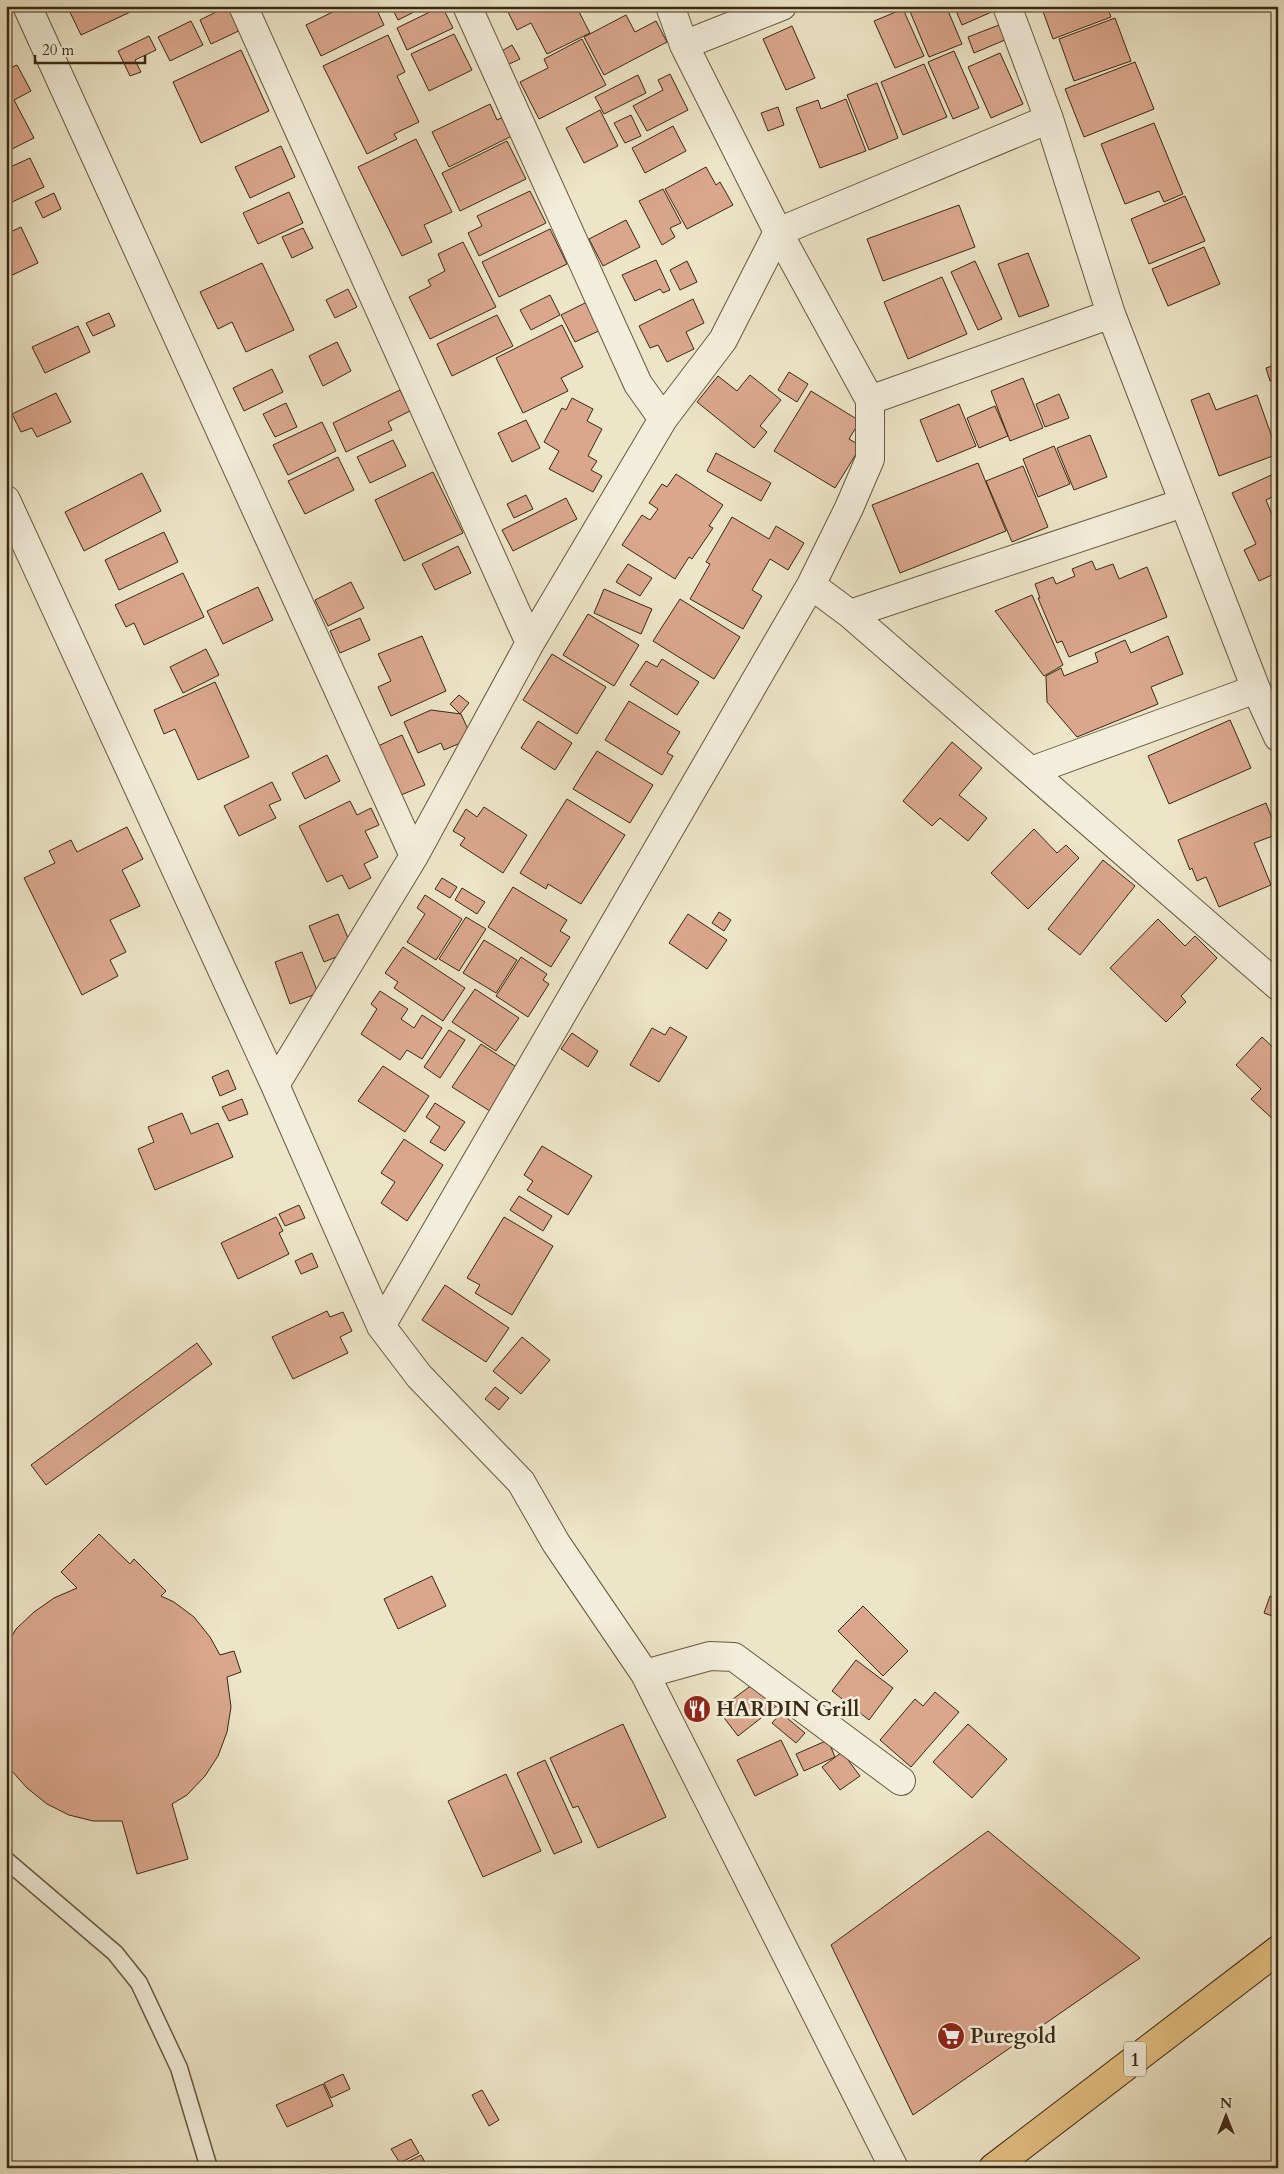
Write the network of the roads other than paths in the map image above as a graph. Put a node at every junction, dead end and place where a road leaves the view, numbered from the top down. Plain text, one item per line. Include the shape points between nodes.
1 (27, 6) edge
2 (243, 6) edge
3 (467, 6) edge
4 (670, 6) edge
5 (782, 6) edge
6 (1007, 6) edge
7 (684, 45) junction
8 (1049, 119) junction
9 (778, 232) junction
10 (1111, 314) junction
11 (870, 400) junction
12 (663, 419) junction
13 (6, 500) edge
14 (1184, 503) junction
15 (810, 585) junction
16 (850, 614) junction
17 (530, 643) junction
18 (1256, 689) junction
19 (1278, 737) edge
20 (1031, 772) junction
21 (414, 856) junction
22 (1278, 986) edge
23 (275, 1085) junction
24 (381, 1326) junction
25 (645, 1674) junction
26 (901, 1781) dead end
27 (6, 1860) edge
28 (1278, 1950) edge
29 (209, 2168) edge
30 (894, 2168) edge
31 (993, 2168) edge

1 - 21 street
2 - 17 street
3 - 12 street via 638,384
4 - 7 street
5 - 7 street
6 - 8 street
7 - 9 street
8 - 9 street
8 - 10 street
9 - 11 street
9 - 12 street via 723,340
10 - 11 street
10 - 14 street
11 - 15 street via 870,459
12 - 17 street
13 - 23 street
14 - 16 street
14 - 18 street
15 - 16 street
15 - 24 street
16 - 20 street
17 - 21 street
18 - 19 street
18 - 20 street
20 - 22 street
21 - 23 street
23 - 24 street
24 - 25 street via 420,1376 522,1482 556,1543
25 - 26 street via 710,1656 734,1657
25 - 30 street
27 - 29 lane via 114,1953 139,1983 179,2068
28 - 31 highway, 1

